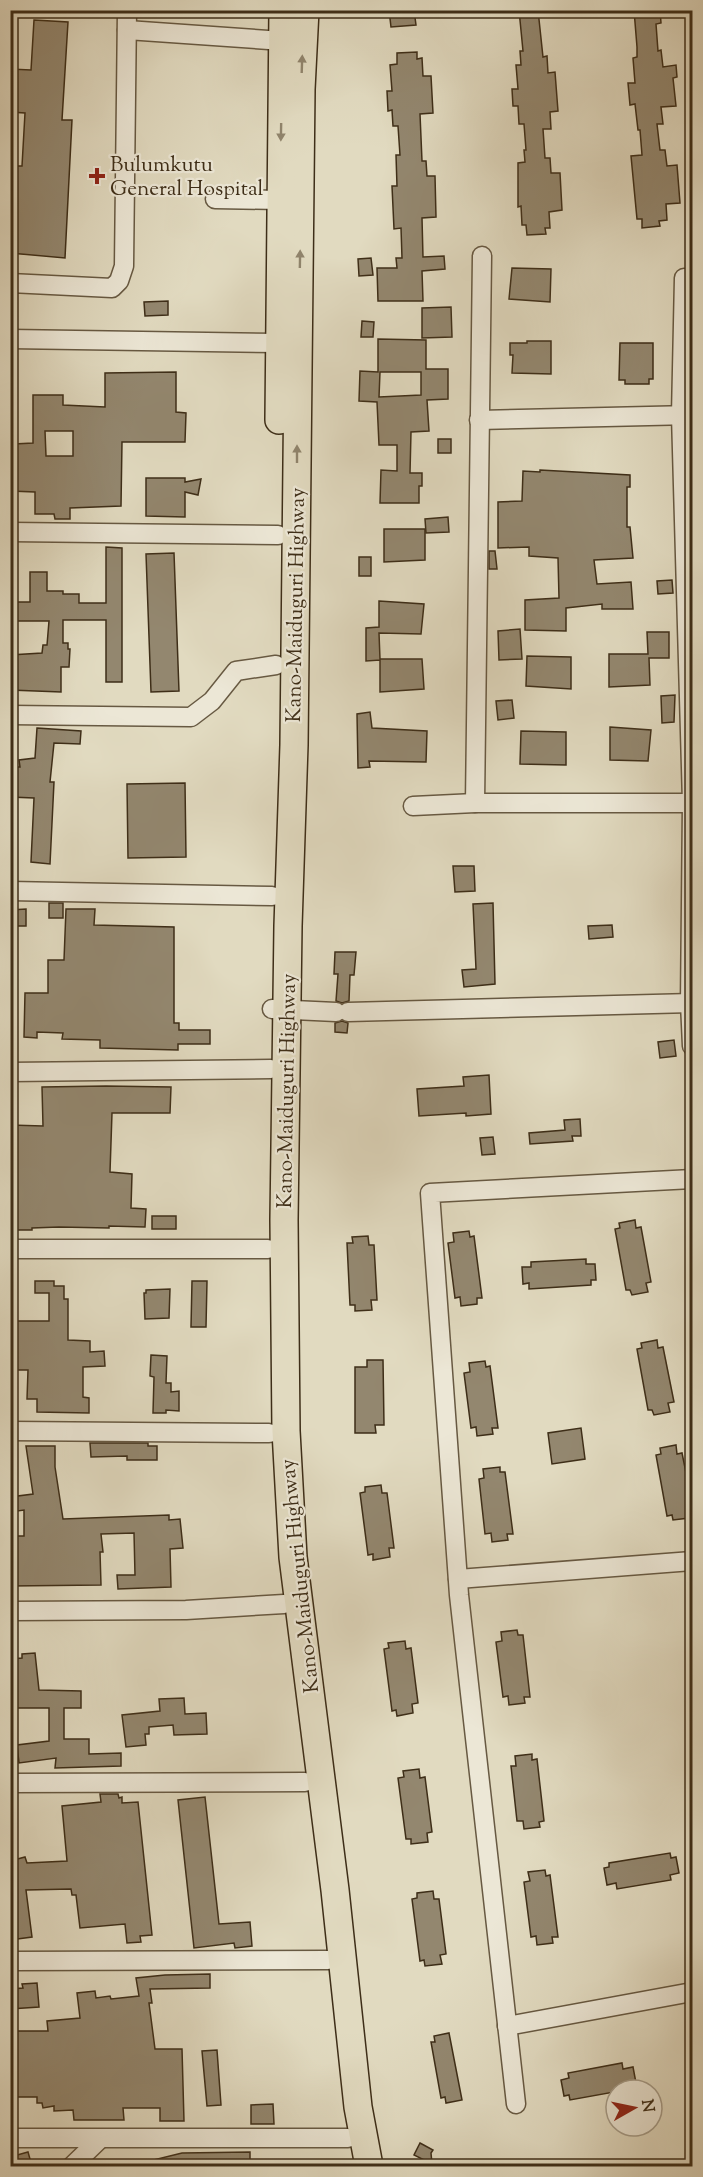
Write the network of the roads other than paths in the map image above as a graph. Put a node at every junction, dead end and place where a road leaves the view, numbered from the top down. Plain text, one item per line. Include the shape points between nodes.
1 (127, 10) edge
2 (283, 10) edge
3 (304, 10) edge
4 (127, 30) junction
5 (283, 41) junction
6 (215, 199) dead end
7 (280, 200) junction
8 (482, 256) dead end
9 (684, 278) dead end
10 (10, 283) edge
11 (10, 339) edge
12 (278, 343) junction
13 (687, 415) edge
14 (479, 420) junction
15 (10, 532) edge
16 (278, 535) junction
17 (276, 665) junction
18 (10, 715) edge
19 (475, 803) junction
20 (692, 803) edge
21 (413, 806) dead end
22 (10, 891) edge
23 (272, 896) junction
24 (692, 1003) edge
25 (280, 1009) junction
26 (693, 1046) edge
27 (271, 1069) junction
28 (10, 1072) edge
29 (693, 1179) edge
30 (10, 1249) edge
31 (268, 1249) junction
32 (10, 1431) edge
33 (269, 1433) junction
34 (693, 1561) edge
35 (458, 1579) junction
36 (284, 1604) junction
37 (10, 1611) edge
38 (305, 1782) junction
39 (10, 1784) edge
40 (328, 1960) junction
41 (10, 1962) edge
42 (693, 1992) edge
43 (507, 2026) junction
44 (516, 2104) dead end
45 (10, 2138) edge
46 (348, 2138) junction
47 (100, 2139) junction
48 (72, 2166) edge
49 (352, 2166) edge
50 (369, 2166) edge

1 - 4 street
2 - 5 highway, Kano-Maiduguri Highway
25 -> 3 highway, Kano-Maiduguri Highway via 294,745
4 - 5 street
4 - 10 street via 124,266 119,281 112,288
5 -> 7 highway, Kano-Maiduguri Highway
6 - 7 street
7 - 12 highway, Kano-Maiduguri Highway
8 - 14 street
9 - 13 street
11 - 12 street
12 - 16 highway, Kano-Maiduguri Highway
13 - 14 street
13 - 20 street
14 - 19 street
15 - 16 street
16 - 17 highway, Kano-Maiduguri Highway
17 - 18 street via 236,671 212,701 191,717
17 - 23 highway, Kano-Maiduguri Highway via 277,791
19 - 20 street
19 - 21 street
20 - 24 street
22 - 23 street
23 - 25 highway, Kano-Maiduguri Highway
24 - 25 street via 342,1012
24 - 26 street
25 - 27 highway, Kano-Maiduguri Highway
25 - 50 highway, Kano-Maiduguri Highway via 284,1309 293,1557 358,2107
27 - 28 street
27 - 31 highway, Kano-Maiduguri Highway
29 - 35 street via 430,1193
30 - 31 street
31 - 33 highway, Kano-Maiduguri Highway
32 - 33 street
33 - 36 highway, Kano-Maiduguri Highway
34 - 35 street
35 - 43 street
36 - 37 street via 186,1610
36 - 38 highway, Kano-Maiduguri Highway
38 - 39 street
38 - 40 highway, Kano-Maiduguri Highway
40 - 41 street
40 - 46 highway, Kano-Maiduguri Highway
42 - 43 street
43 - 44 street
45 - 47 street
46 - 47 street
46 - 49 highway, Kano-Maiduguri Highway
47 - 48 street

